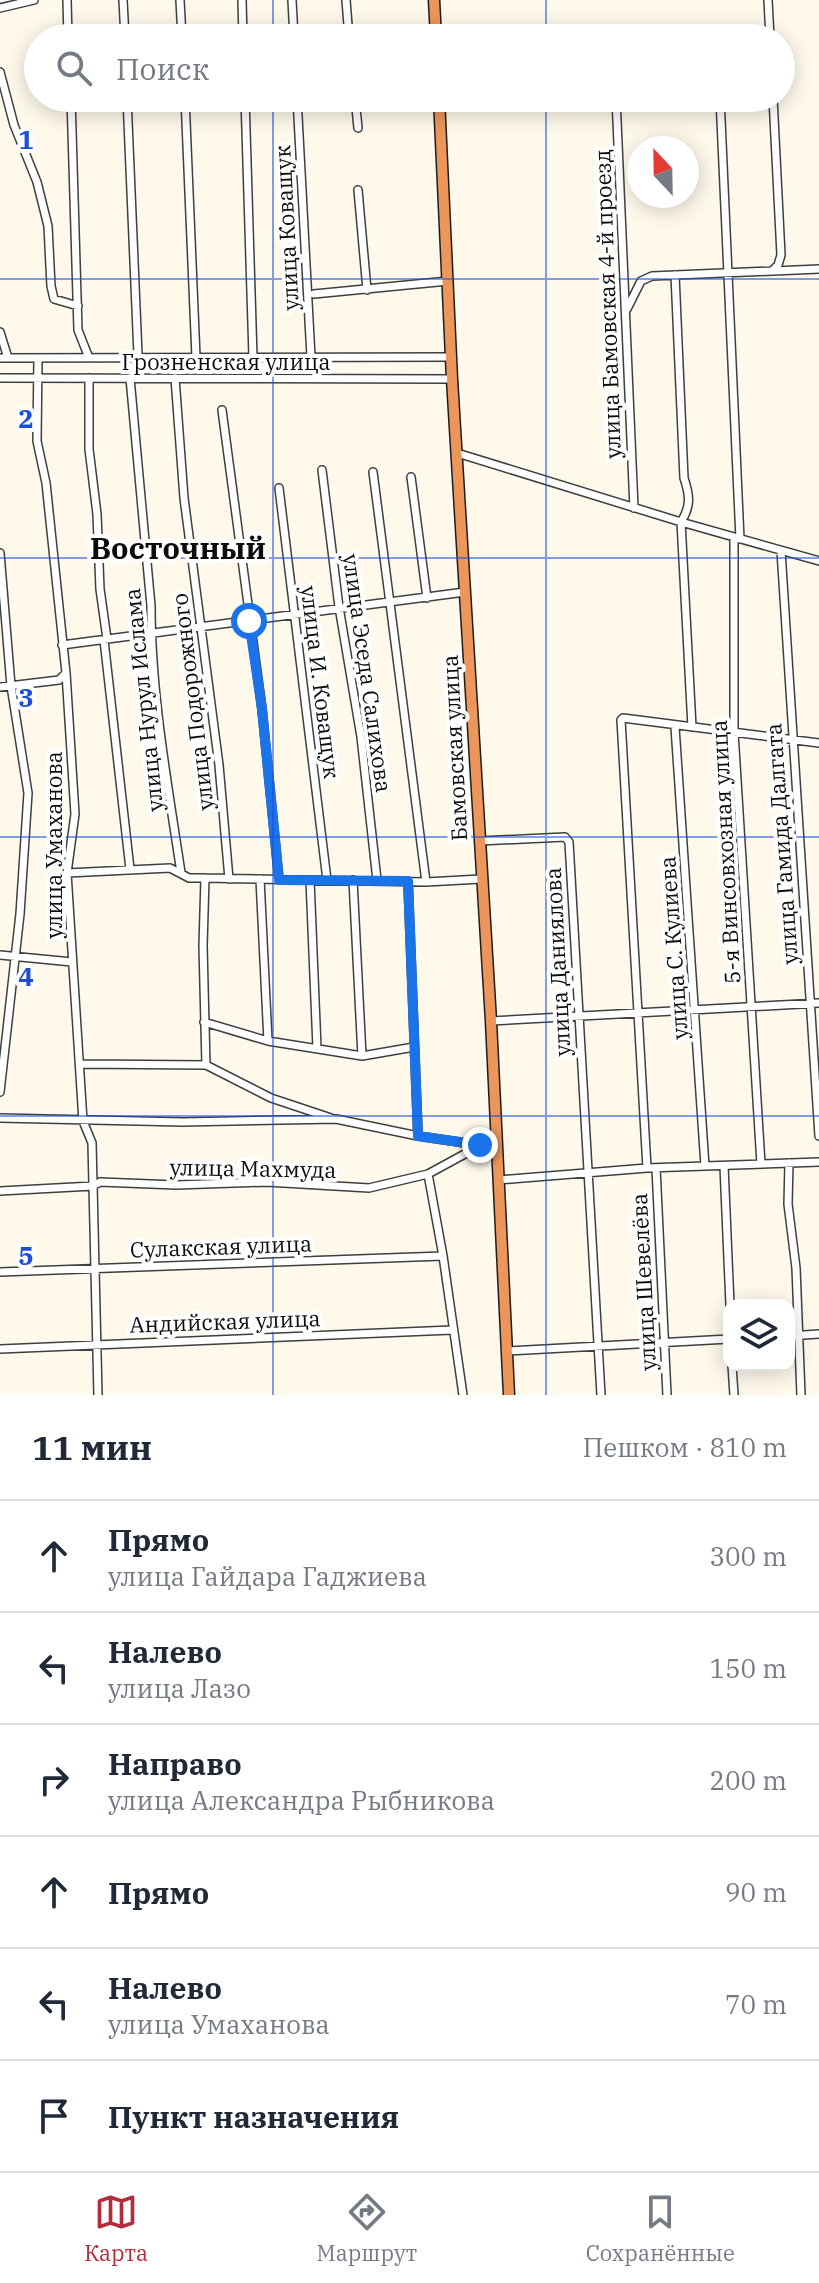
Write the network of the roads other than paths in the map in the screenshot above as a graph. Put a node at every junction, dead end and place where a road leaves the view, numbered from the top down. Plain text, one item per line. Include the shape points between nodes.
1 (34, 0) edge
2 (67, 0) edge
3 (123, 0) edge
4 (180, 0) edge
5 (242, 0) edge
6 (292, 0) edge
7 (346, 0) edge
8 (434, 0) edge
9 (768, 0) edge
10 (18, 2) edge
11 (0, 8) edge
12 (68, 24) edge
13 (124, 24) edge
14 (181, 24) edge
15 (243, 24) edge
16 (293, 24) edge
17 (348, 24) edge
18 (435, 24) edge
19 (769, 24) edge
20 (0, 72) edge
21 (71, 112) edge
22 (128, 112) edge
23 (186, 112) edge
24 (245, 112) edge
25 (298, 112) edge
26 (356, 112) edge
27 (440, 112) edge
28 (617, 112) edge
29 (721, 112) edge
30 (774, 112) edge
31 (358, 128) dead end
32 (358, 190) dead end
33 (819, 269) edge
34 (773, 270) junction
35 (727, 274) junction
36 (675, 275) junction
37 (448, 281) junction
38 (367, 290) junction
39 (314, 294) dead end
40 (78, 306) junction
41 (626, 310) junction
42 (0, 332) edge
43 (196, 357) junction
44 (253, 357) junction
45 (311, 357) junction
46 (451, 357) junction
47 (4, 358) edge
48 (38, 358) junction
49 (89, 358) junction
50 (139, 358) junction
51 (0, 378) edge
52 (38, 378) junction
53 (89, 378) junction
54 (135, 378) junction
55 (175, 378) junction
56 (452, 379) junction
57 (222, 410) dead end
58 (457, 453) junction
59 (322, 470) dead end
60 (373, 472) dead end
61 (411, 477) dead end
62 (279, 488) dead end
63 (634, 508) junction
64 (681, 522) junction
65 (737, 538) junction
66 (781, 551) junction
67 (0, 553) edge
68 (818, 563) edge
69 (465, 592) junction
70 (427, 598) junction
71 (390, 602) junction
72 (339, 607) junction
73 (294, 614) junction
74 (249, 621) junction
75 (202, 627) junction
76 (151, 634) junction
77 (106, 640) junction
78 (62, 645) junction
79 (66, 673) junction
80 (48, 682) junction
81 (11, 686) junction
82 (0, 687) edge
83 (68, 696) junction
84 (675, 727) junction
85 (692, 727) junction
86 (734, 732) junction
87 (793, 739) junction
88 (819, 743) edge
89 (479, 841) junction
90 (130, 869) junction
91 (67, 873) junction
92 (181, 873) junction
93 (205, 878) junction
94 (229, 879) junction
95 (260, 879) junction
96 (481, 879) junction
97 (279, 880) junction
98 (310, 880) junction
99 (327, 880) junction
100 (353, 880) junction
101 (377, 880) junction
102 (408, 881) junction
103 (426, 882) junction
104 (0, 955) edge
105 (16, 957) junction
106 (72, 962) junction
107 (809, 1003) junction
108 (819, 1003) edge
109 (752, 1006) junction
110 (696, 1010) junction
111 (636, 1013) junction
112 (578, 1016) junction
113 (491, 1021) junction
114 (204, 1022) junction
115 (268, 1041) junction
116 (317, 1048) junction
117 (414, 1051) junction
118 (362, 1056) junction
119 (80, 1064) junction
120 (206, 1065) junction
121 (0, 1092) edge
122 (0, 1118) edge
123 (336, 1119) junction
124 (83, 1121) junction
125 (418, 1136) junction
126 (819, 1136) edge
127 (496, 1137) junction
128 (480, 1145) junction
129 (819, 1162) edge
130 (789, 1163) junction
131 (761, 1164) junction
132 (705, 1166) junction
133 (724, 1166) junction
134 (647, 1168) junction
135 (656, 1168) junction
136 (586, 1173) junction
137 (428, 1174) junction
138 (498, 1180) junction
139 (93, 1186) junction
140 (0, 1191) edge
141 (443, 1256) junction
142 (95, 1268) junction
143 (0, 1272) edge
144 (730, 1299) edge
145 (452, 1330) junction
146 (819, 1334) edge
147 (795, 1335) edge
148 (799, 1335) junction
149 (723, 1339) edge
150 (664, 1343) junction
151 (96, 1344) junction
152 (598, 1346) junction
153 (0, 1349) edge
154 (507, 1351) junction
155 (732, 1371) edge
156 (98, 1395) edge
157 (463, 1395) edge
158 (509, 1395) edge
159 (601, 1395) edge
160 (667, 1395) edge
161 (734, 1395) edge
162 (801, 1395) edge

1 - 10 street
2 - 12 street
3 - 13 street
4 - 14 street
5 - 15 street
6 - 16 street
7 - 17 street
8 - 18 highway
9 - 19 street
10 - 11 street
20 - 40 street via 48,226 54,299
21 - 40 street
22 - 50 street
23 - 43 street
24 - 44 street
25 - 45 street, улица Коващук
26 - 31 street
27 - 37 highway, Бамовская улица
28 - 41 street, улица Бамовская 4-й проезд
29 - 35 street, 5-я Винсовхозная улица
30 - 34 street via 781,255
32 - 38 street
33 - 34 street
34 - 35 street
35 - 36 street
35 - 65 street, 5-я Винсовхозная улица
36 - 41 street via 645,278
36 - 64 street via 684,478 689,493 689,509
37 - 38 street
37 - 46 highway, Бамовская улица
38 - 39 street
40 - 49 street via 78,330
41 - 63 street, улица Бамовская 4-й проезд
42 - 47 street
43 - 44 street, Грозненская улица
43 - 50 street, Грозненская улица
44 - 45 street, Грозненская улица
45 - 46 street, Грозненская улица
46 - 56 highway, Бамовская улица
47 - 48 street, Грозненская улица
48 - 49 street, Грозненская улица
48 - 52 street, улица Умаханова
49 - 50 street, Грозненская улица
50 - 54 street, улица Нурул Ислама
51 - 52 street, Грозненская улица
52 - 53 street, Грозненская улица
52 - 78 street, улица Умаханова via 37,441
53 - 54 street, Грозненская улица
53 - 77 street via 89,449
54 - 55 street, Грозненская улица
54 - 76 street, улица Нурул Ислама
55 - 56 street, Грозненская улица
55 - 75 street, улица Подорожного
56 - 58 highway, Бамовская улица
57 - 74 street
58 - 63 street
58 - 69 highway, Бамовская улица
59 - 72 street, улица Эседа Салихова
60 - 71 street
61 - 70 street
62 - 73 street, улица И. Коващук
63 - 64 street
64 - 65 street
64 - 85 street
65 - 66 street
65 - 86 street, 5-я Винсовхозная улица
66 - 68 street
66 - 87 street, улица Гамида Далгата
67 - 81 street
69 - 70 street
69 - 89 highway, Бамовская улица
70 - 71 street
71 - 72 street
71 - 103 street
72 - 73 street
72 - 101 street, улица Эседа Салихова
73 - 74 street
73 - 99 street, улица И. Коващук
74 - 75 street
74 - 97 street
75 - 76 street
75 - 94 street, улица Подорожного
76 - 77 street
76 - 92 street, улица Нурул Ислама
77 - 78 street
77 - 90 street
78 - 79 street, улица Умаханова
79 - 80 street
79 - 83 street, улица Умаханова
80 - 81 street
80 - 83 street
81 - 82 street
81 - 105 street via 28,793
83 - 91 street, улица Умаханова via 75,814
84 - 85 street
84 - 110 street, улица С. Кулиева
84 - 111 street via 621,720
85 - 86 street
86 - 87 street
86 - 109 street, 5-я Винсовхозная улица
87 - 88 street
87 - 107 street, улица Гамида Далгата
89 - 96 highway, Бамовская улица
89 - 112 street, улица Даниялова via 565,837 569,842
90 - 91 street
90 - 92 street via 170,868
91 - 106 street, улица Умаханова
92 - 93 street
93 - 94 street
93 - 114 street
94 - 95 street
95 - 97 street
95 - 115 street
96 - 103 street
96 - 113 highway, Бамовская улица
97 - 98 street
98 - 99 street
98 - 116 street
99 - 100 street
100 - 101 street
100 - 118 street
101 - 102 street
102 - 103 street
102 - 117 street
104 - 105 street
105 - 106 street
105 - 121 street
106 - 119 street, улица Умаханова
107 - 108 street
107 - 109 street
107 - 126 street, улица Гамида Далгата
109 - 110 street
109 - 131 street, 5-я Винсовхозная улица
110 - 111 street
110 - 132 street, улица С. Кулиева
111 - 112 street
111 - 134 street
112 - 113 street
112 - 136 street, улица Даниялова
113 - 127 highway, Бамовская улица
114 - 115 street
114 - 120 street
115 - 116 street
116 - 118 street
117 - 118 street
117 - 125 street
119 - 120 street
119 - 124 street, улица Умаханова
120 - 123 street via 271,1098
122 - 124 street
123 - 124 street
123 - 125 street
124 - 139 street, улица Умаханова via 92,1143
125 - 128 street
127 - 128 street, улица Махмуда
127 - 138 highway, Бамовская улица
128 - 137 street, улица Махмуда
129 - 130 street
130 - 131 street
130 - 148 street
131 - 133 street
132 - 133 street
132 - 135 street
133 - 144 street
134 - 135 street
134 - 136 street
135 - 150 street, улица Шевелёва
136 - 138 street
136 - 152 street, улица Даниялова
137 - 139 street, улица Махмуда via 369,1188 267,1182
137 - 141 street
138 - 154 highway, Бамовская улица
139 - 140 street, улица Махмуда
139 - 142 street, улица Умаханова
141 - 142 street, Сулакская улица
141 - 145 street
142 - 143 street, Сулакская улица
142 - 151 street, улица Умаханова
145 - 151 street, Андийская улица
145 - 157 street
146 - 148 street
147 - 148 street
148 - 162 street
149 - 150 street
150 - 152 street
150 - 160 street, улица Шевелёва
151 - 153 street, Андийская улица
151 - 156 street, улица Умаханова
152 - 154 street
152 - 159 street, улица Даниялова
154 - 158 highway, Бамовская улица
155 - 161 street

